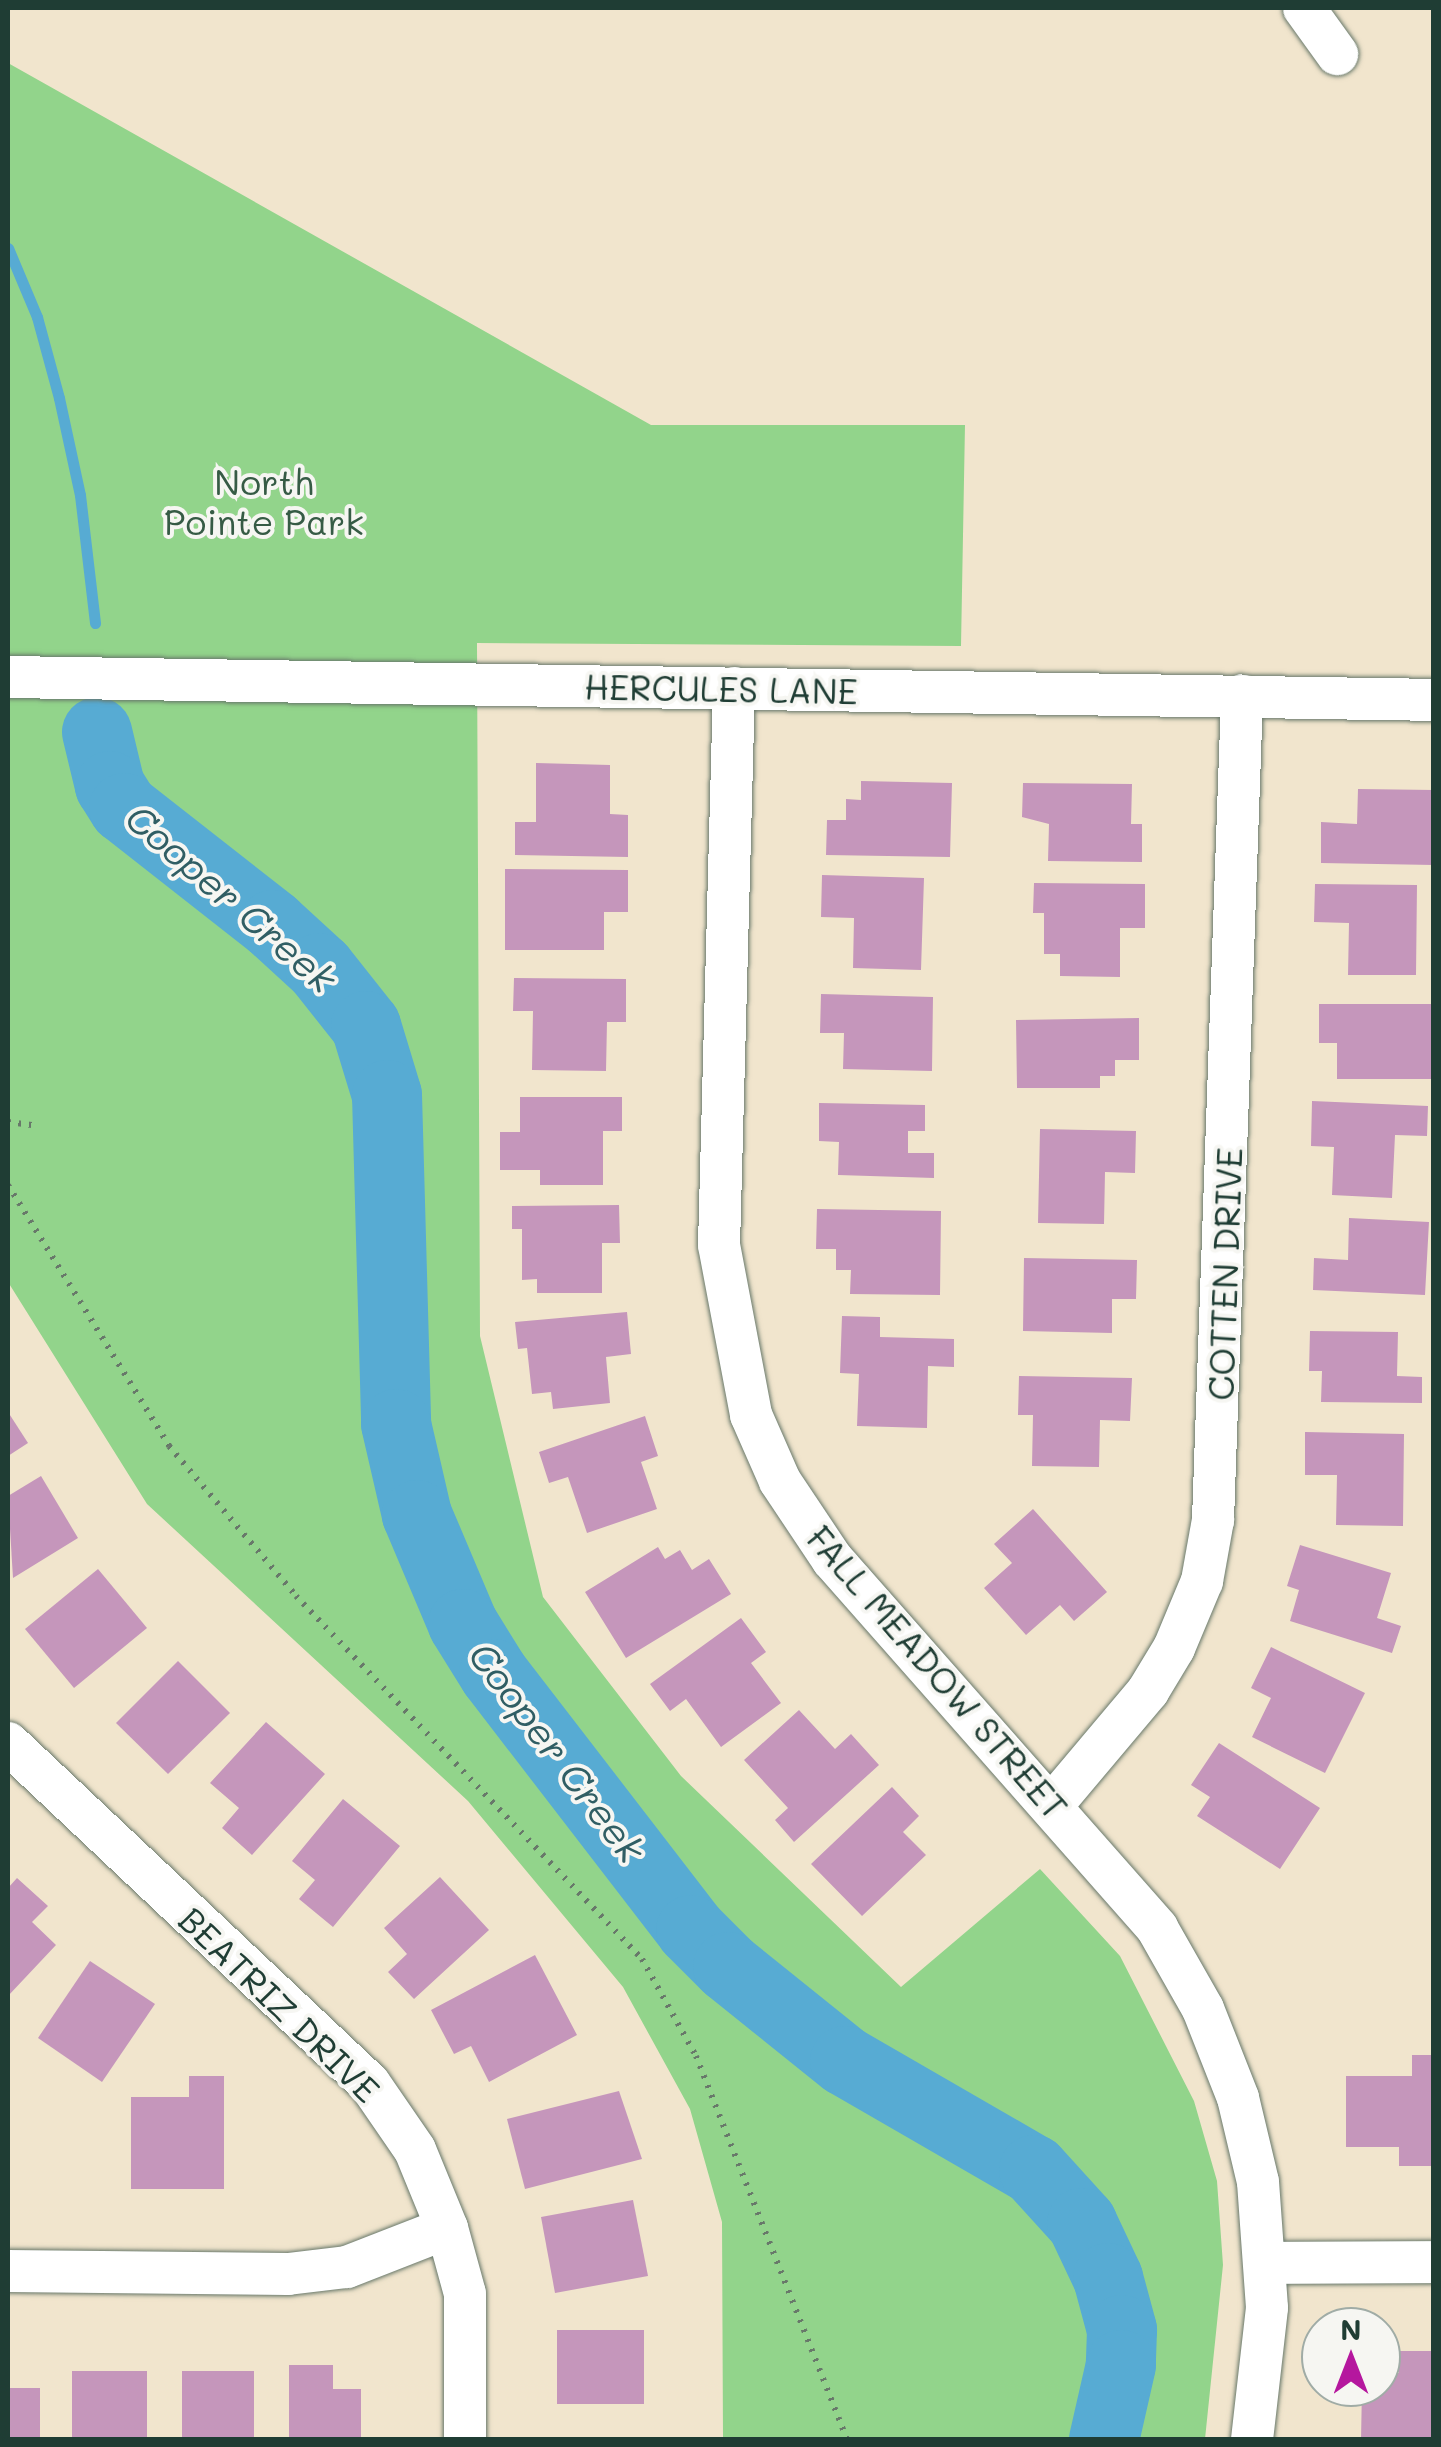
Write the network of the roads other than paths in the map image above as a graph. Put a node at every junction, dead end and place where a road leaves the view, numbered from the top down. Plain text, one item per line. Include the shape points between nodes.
1 (1304, 8) edge
2 (1337, 54) dead end
3 (8, 677) edge
4 (734, 688) junction
5 (1242, 696) junction
6 (1434, 700) edge
7 (8, 1744) edge
8 (1053, 1804) junction
9 (447, 2228) junction
10 (1434, 2262) edge
11 (1267, 2263) junction
12 (8, 2271) edge
13 (466, 2440) edge
14 (1252, 2440) edge

1 - 2 street
3 - 4 street, HERCULES LANE
4 - 5 street, HERCULES LANE
4 - 8 street, FALL MEADOW STREET via 720,1245 751,1415 780,1481 832,1559
5 - 6 street, HERCULES LANE
5 - 8 street, COTTEN DRIVE via 1213,1520 1202,1581 1174,1648 1148,1692
7 - 9 street, BEATRIZ DRIVE via 369,2084 416,2150
8 - 11 street, FALL MEADOW STREET via 1157,1928 1203,2009 1238,2098 1258,2182
9 - 12 street via 347,2267 288,2274
9 - 13 street, BEATRIZ DRIVE via 464,2294
10 - 11 street
11 - 14 street, FALL MEADOW STREET

